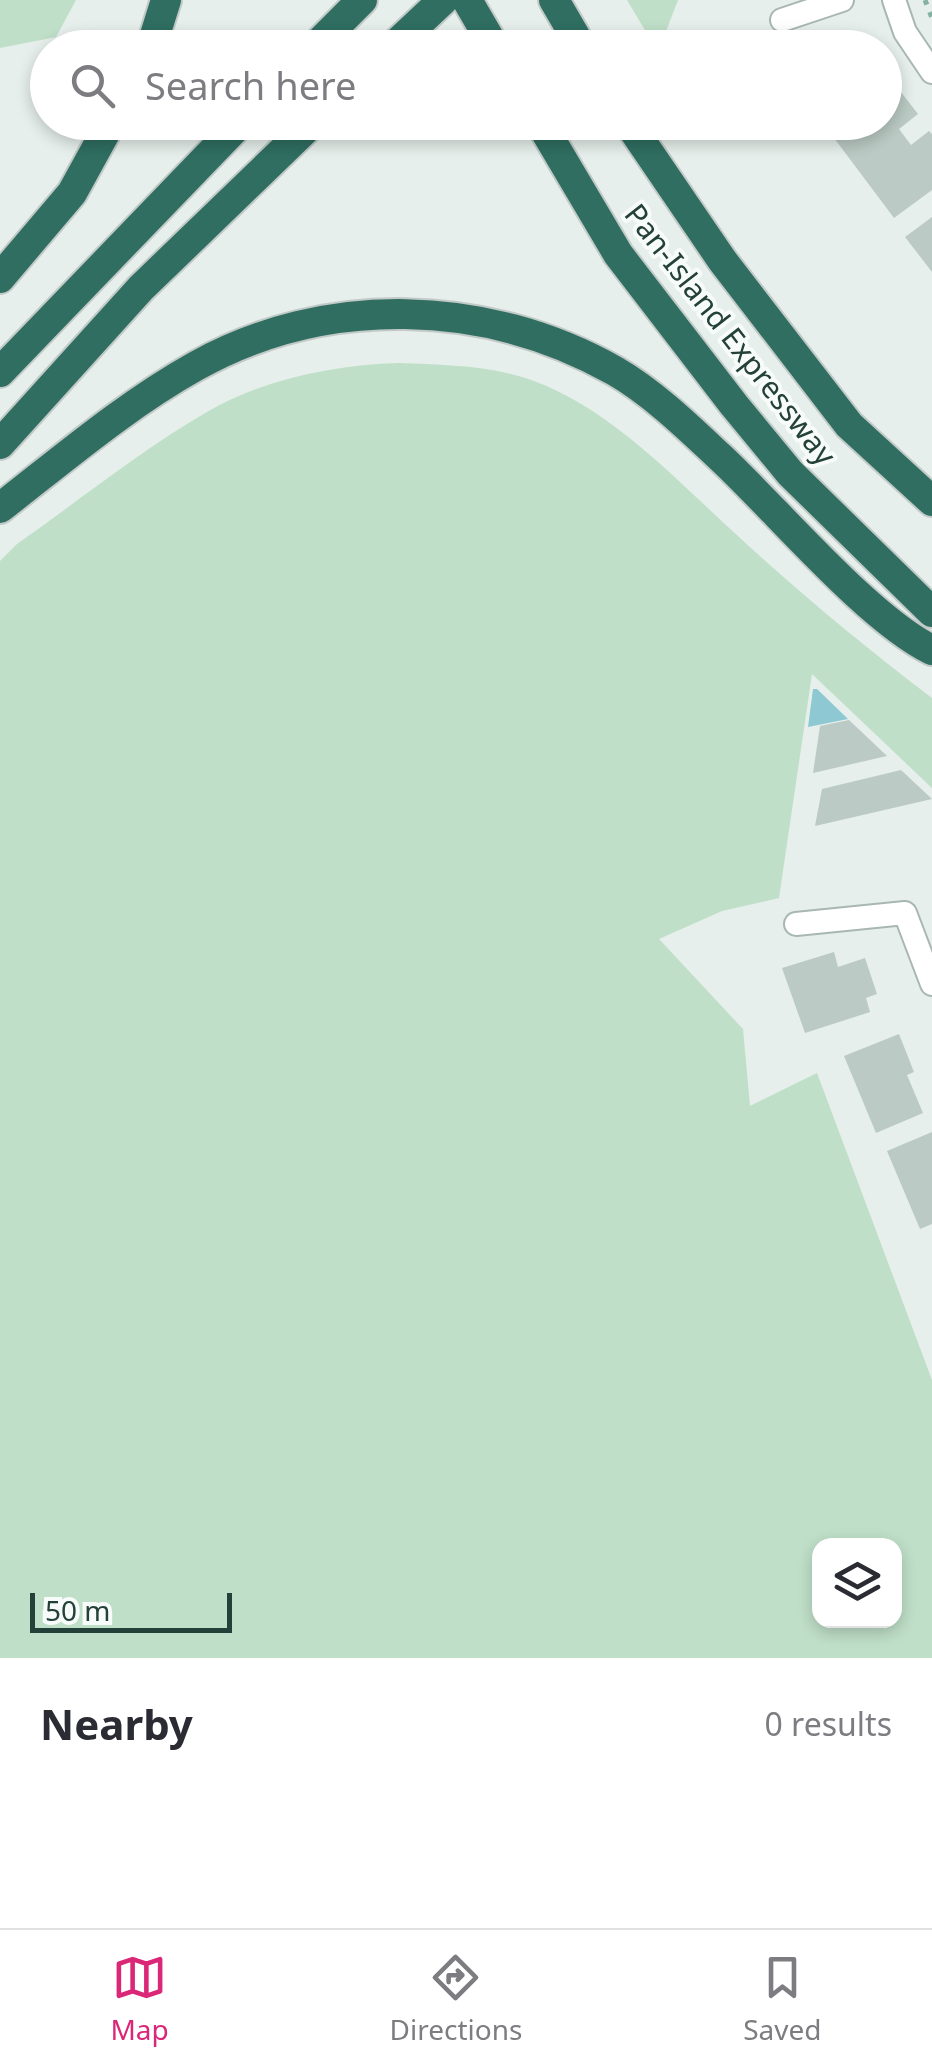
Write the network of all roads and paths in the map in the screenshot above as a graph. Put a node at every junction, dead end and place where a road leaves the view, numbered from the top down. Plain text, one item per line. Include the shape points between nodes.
1 (166, 0) edge
2 (362, 0) edge
3 (442, 0) edge
4 (467, 0) edge
5 (554, 0) edge
6 (842, 0) edge
7 (894, 0) edge
8 (925, 0) edge
9 (932, 18) edge
10 (782, 20) dead end
11 (157, 30) edge
12 (332, 30) edge
13 (411, 30) edge
14 (484, 30) edge
15 (572, 30) edge
16 (932, 72) edge
17 (101, 140) edge
18 (224, 140) edge
19 (295, 140) edge
20 (551, 140) edge
21 (640, 140) edge
22 (0, 278) edge
23 (0, 372) edge
24 (0, 444) edge
25 (932, 501) edge
26 (0, 508) edge
27 (932, 612) edge
28 (932, 650) edge
29 (796, 924) dead end
30 (932, 984) edge

1 - 11 highway
2 - 12 highway
3 - 13 highway
4 - 14 highway
5 - 15 highway
6 - 10 street
7 - 16 street via 905,32
8 - 9 path
17 - 22 highway via 72,193
18 - 23 highway
19 - 24 highway via 141,288
20 - 27 highway, Pan-Island Expressway via 618,254 734,405 790,472
21 - 25 highway, Pan-Island Expressway via 849,425
26 - 28 highway via 196,366 280,330 400,311 464,318 572,350 618,372 719,456 862,595
29 - 30 street via 905,912

